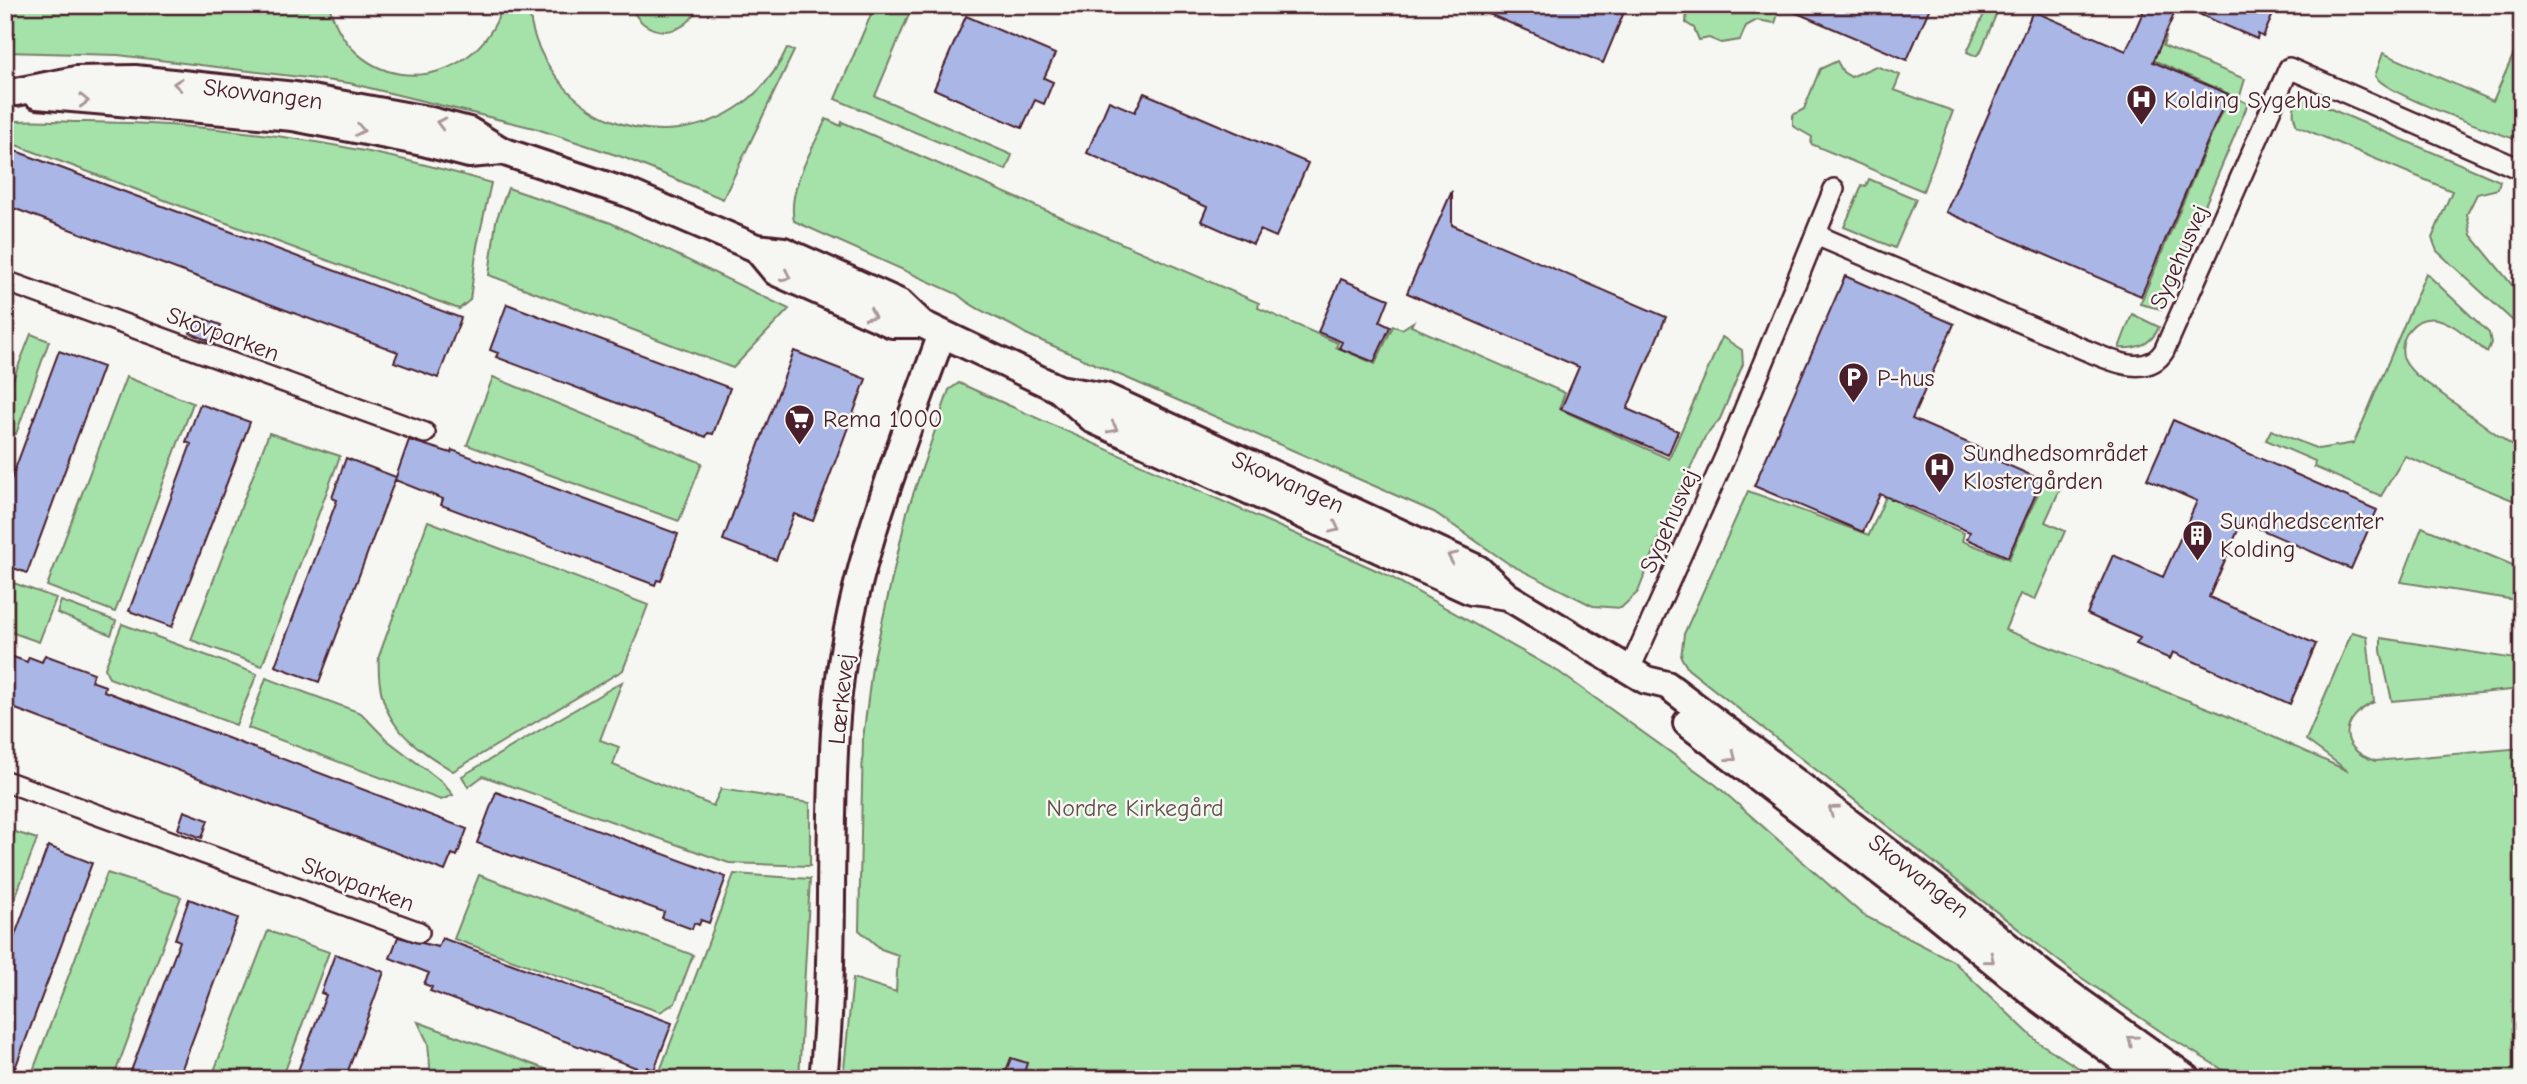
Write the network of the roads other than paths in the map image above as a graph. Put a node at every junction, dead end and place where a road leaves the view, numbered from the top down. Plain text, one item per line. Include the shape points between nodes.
1 (11, 93) edge
2 (2522, 170) edge
3 (1835, 189) dead end
4 (1816, 235) junction
5 (5, 281) edge
6 (932, 329) junction
7 (425, 433) dead end
8 (1638, 674) junction
9 (5, 781) edge
10 (419, 932) dead end
11 (823, 1079) edge
12 (2149, 1079) edge
13 (2189, 1079) edge

1 - 6 street, Skovvangen via 293,117 469,154 502,151 628,193 756,248 776,272 892,324
2 - 4 street, Sygehusvej via 2289,68 2164,351 2157,360 2141,365 2120,363 2083,349
3 - 4 street
4 - 8 street, Sygehusvej
5 - 7 street, Skovparken
6 - 8 street, Skovvangen via 1059,389 1094,419 1471,591 1507,596
6 - 11 street, Lærkevej via 865,558 836,716 831,956
8 -> 12 street, Skovvangen via 1657,699
13 -> 8 street, Skovvangen via 2048,979 1667,685
9 - 10 street, Skovparken

